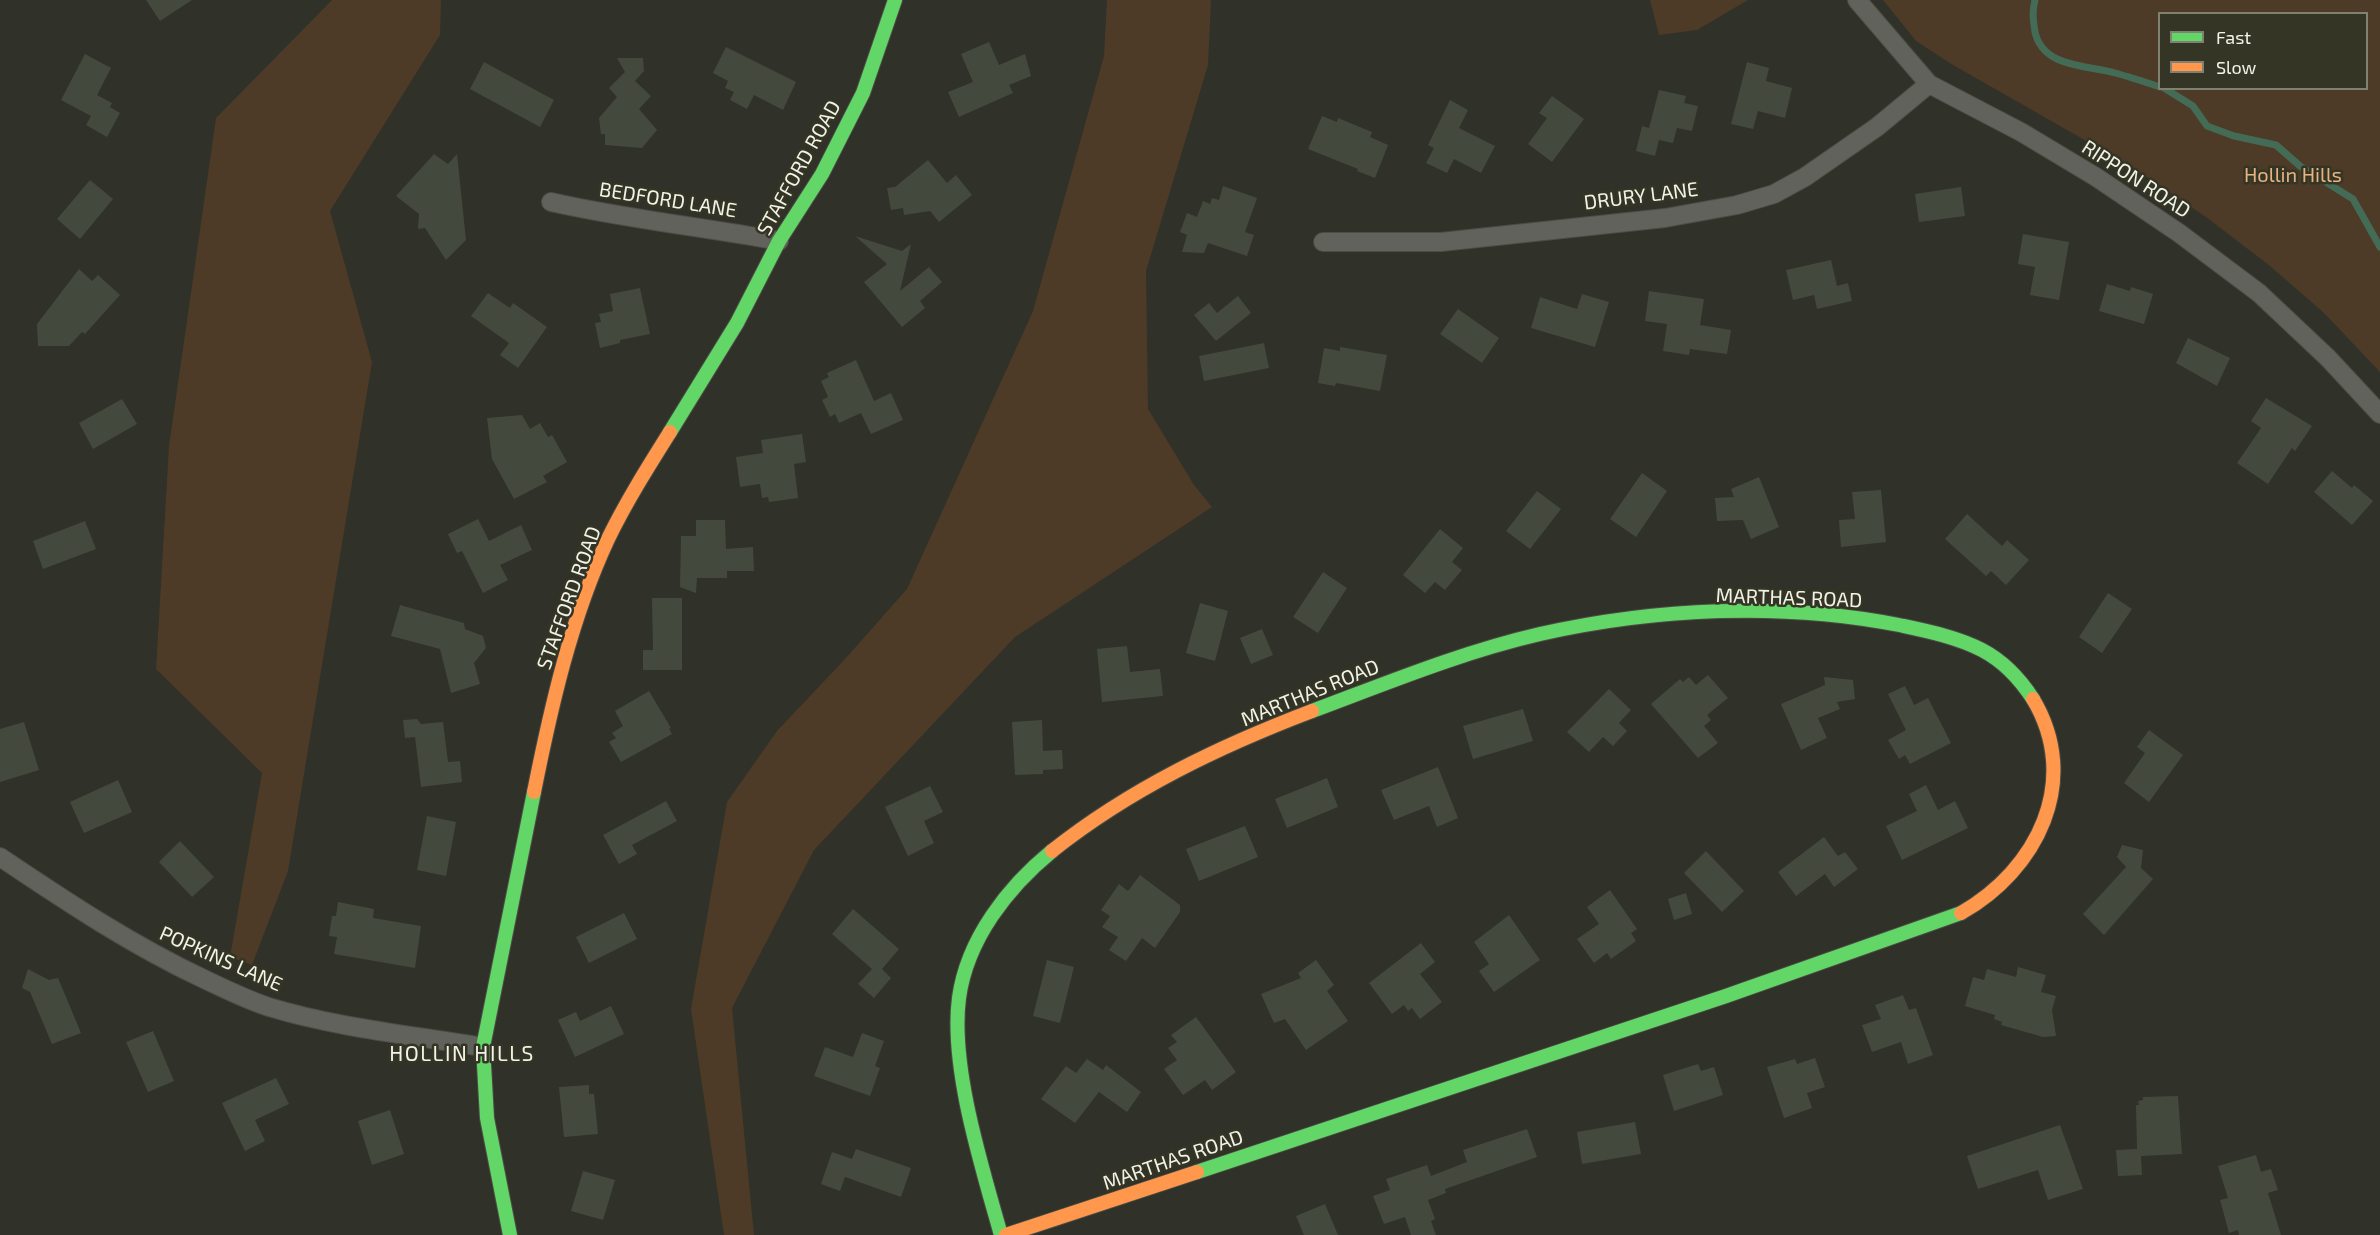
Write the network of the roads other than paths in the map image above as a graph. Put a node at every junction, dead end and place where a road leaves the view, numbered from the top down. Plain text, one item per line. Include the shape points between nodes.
1 (895, 0) edge
2 (1857, 0) edge
3 (1929, 84) junction
4 (551, 202) dead end
5 (780, 241) junction
6 (1323, 242) dead end
7 (2380, 414) edge
8 (0, 857) edge
9 (483, 1047) junction
10 (510, 1235) edge
11 (1001, 1235) edge
12 (1006, 1235) edge

1 - 5 street, STAFFORD ROAD via 863,93 822,174
2 - 3 street, RIPPON ROAD
3 - 6 street, DRURY LANE via 1805,177 1774,194 1737,205 1665,218 1441,242
3 - 7 street, RIPPON ROAD via 2021,132 2179,233 2259,293
4 - 5 street, BEDFORD LANE
5 - 9 street, STAFFORD ROAD via 737,323 628,500 593,575 545,736
8 - 9 street, POPKINS LANE via 108,929 242,997 337,1023
9 - 10 street, STAFFORD ROAD via 487,1118
11 - 12 street, MARTHAS ROAD via 958,1059 957,1009 969,958 993,912 1036,862 1112,808 1174,773 1305,714 1465,654 1567,629 1680,615 1812,614 1926,631 1987,652 2006,666 2031,694 2044,719 2054,765 2044,823 2012,876 1962,913 1637,1027

